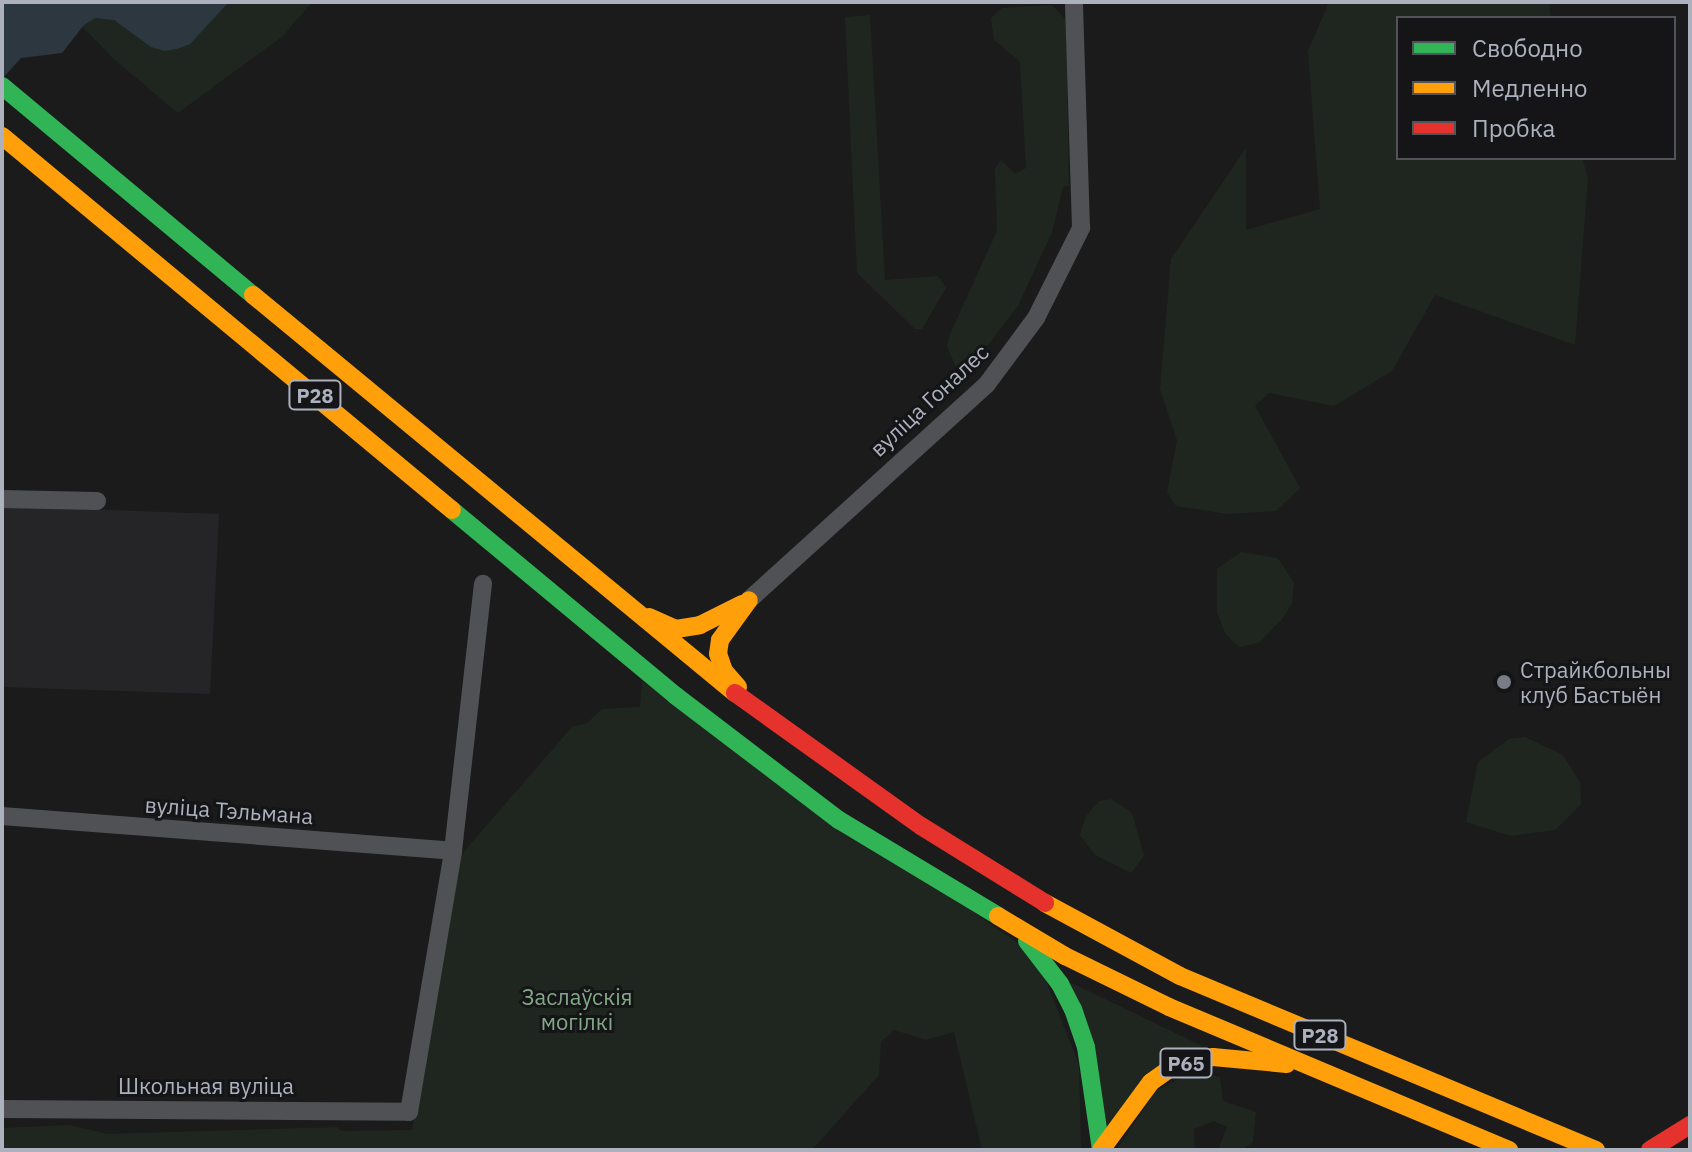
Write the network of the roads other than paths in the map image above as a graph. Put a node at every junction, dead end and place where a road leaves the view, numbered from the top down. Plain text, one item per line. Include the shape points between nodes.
1 (1074, 2) edge
2 (2, 86) edge
3 (2, 136) edge
4 (2, 499) edge
5 (97, 501) dead end
6 (483, 584) dead end
7 (749, 600) junction
8 (630, 607) junction
9 (761, 714) junction
10 (2, 816) edge
11 (453, 851) junction
12 (1014, 928) junction
13 (1309, 1067) junction
14 (2, 1109) edge
15 (1690, 1125) edge
16 (1101, 1150) edge
17 (1509, 1150) edge
18 (1596, 1150) edge
19 (1650, 1150) edge

1 - 7 street, вуліца Гоналес via 1081,228 1036,318 987,384
2 - 8 main road, Р28
3 - 12 main road, Р28 via 752,757 839,820
4 - 5 street
6 - 11 street
7 - 8 main road via 700,625 676,629
7 - 9 main road via 720,640 718,654 724,671
8 - 9 main road, Р28
9 - 18 main road, Р28 via 921,826 1125,950
10 - 11 street, вуліца Тэльмана
11 - 14 street, Школьная вуліца via 409,1112
12 - 13 main road, Р28 via 1169,1007
12 - 16 main road, Р65 via 1060,984 1073,1009 1086,1047
13 - 16 main road, Р65 via 1213,1057 1171,1068 1151,1082
13 - 17 main road, Р28
15 - 19 main road

